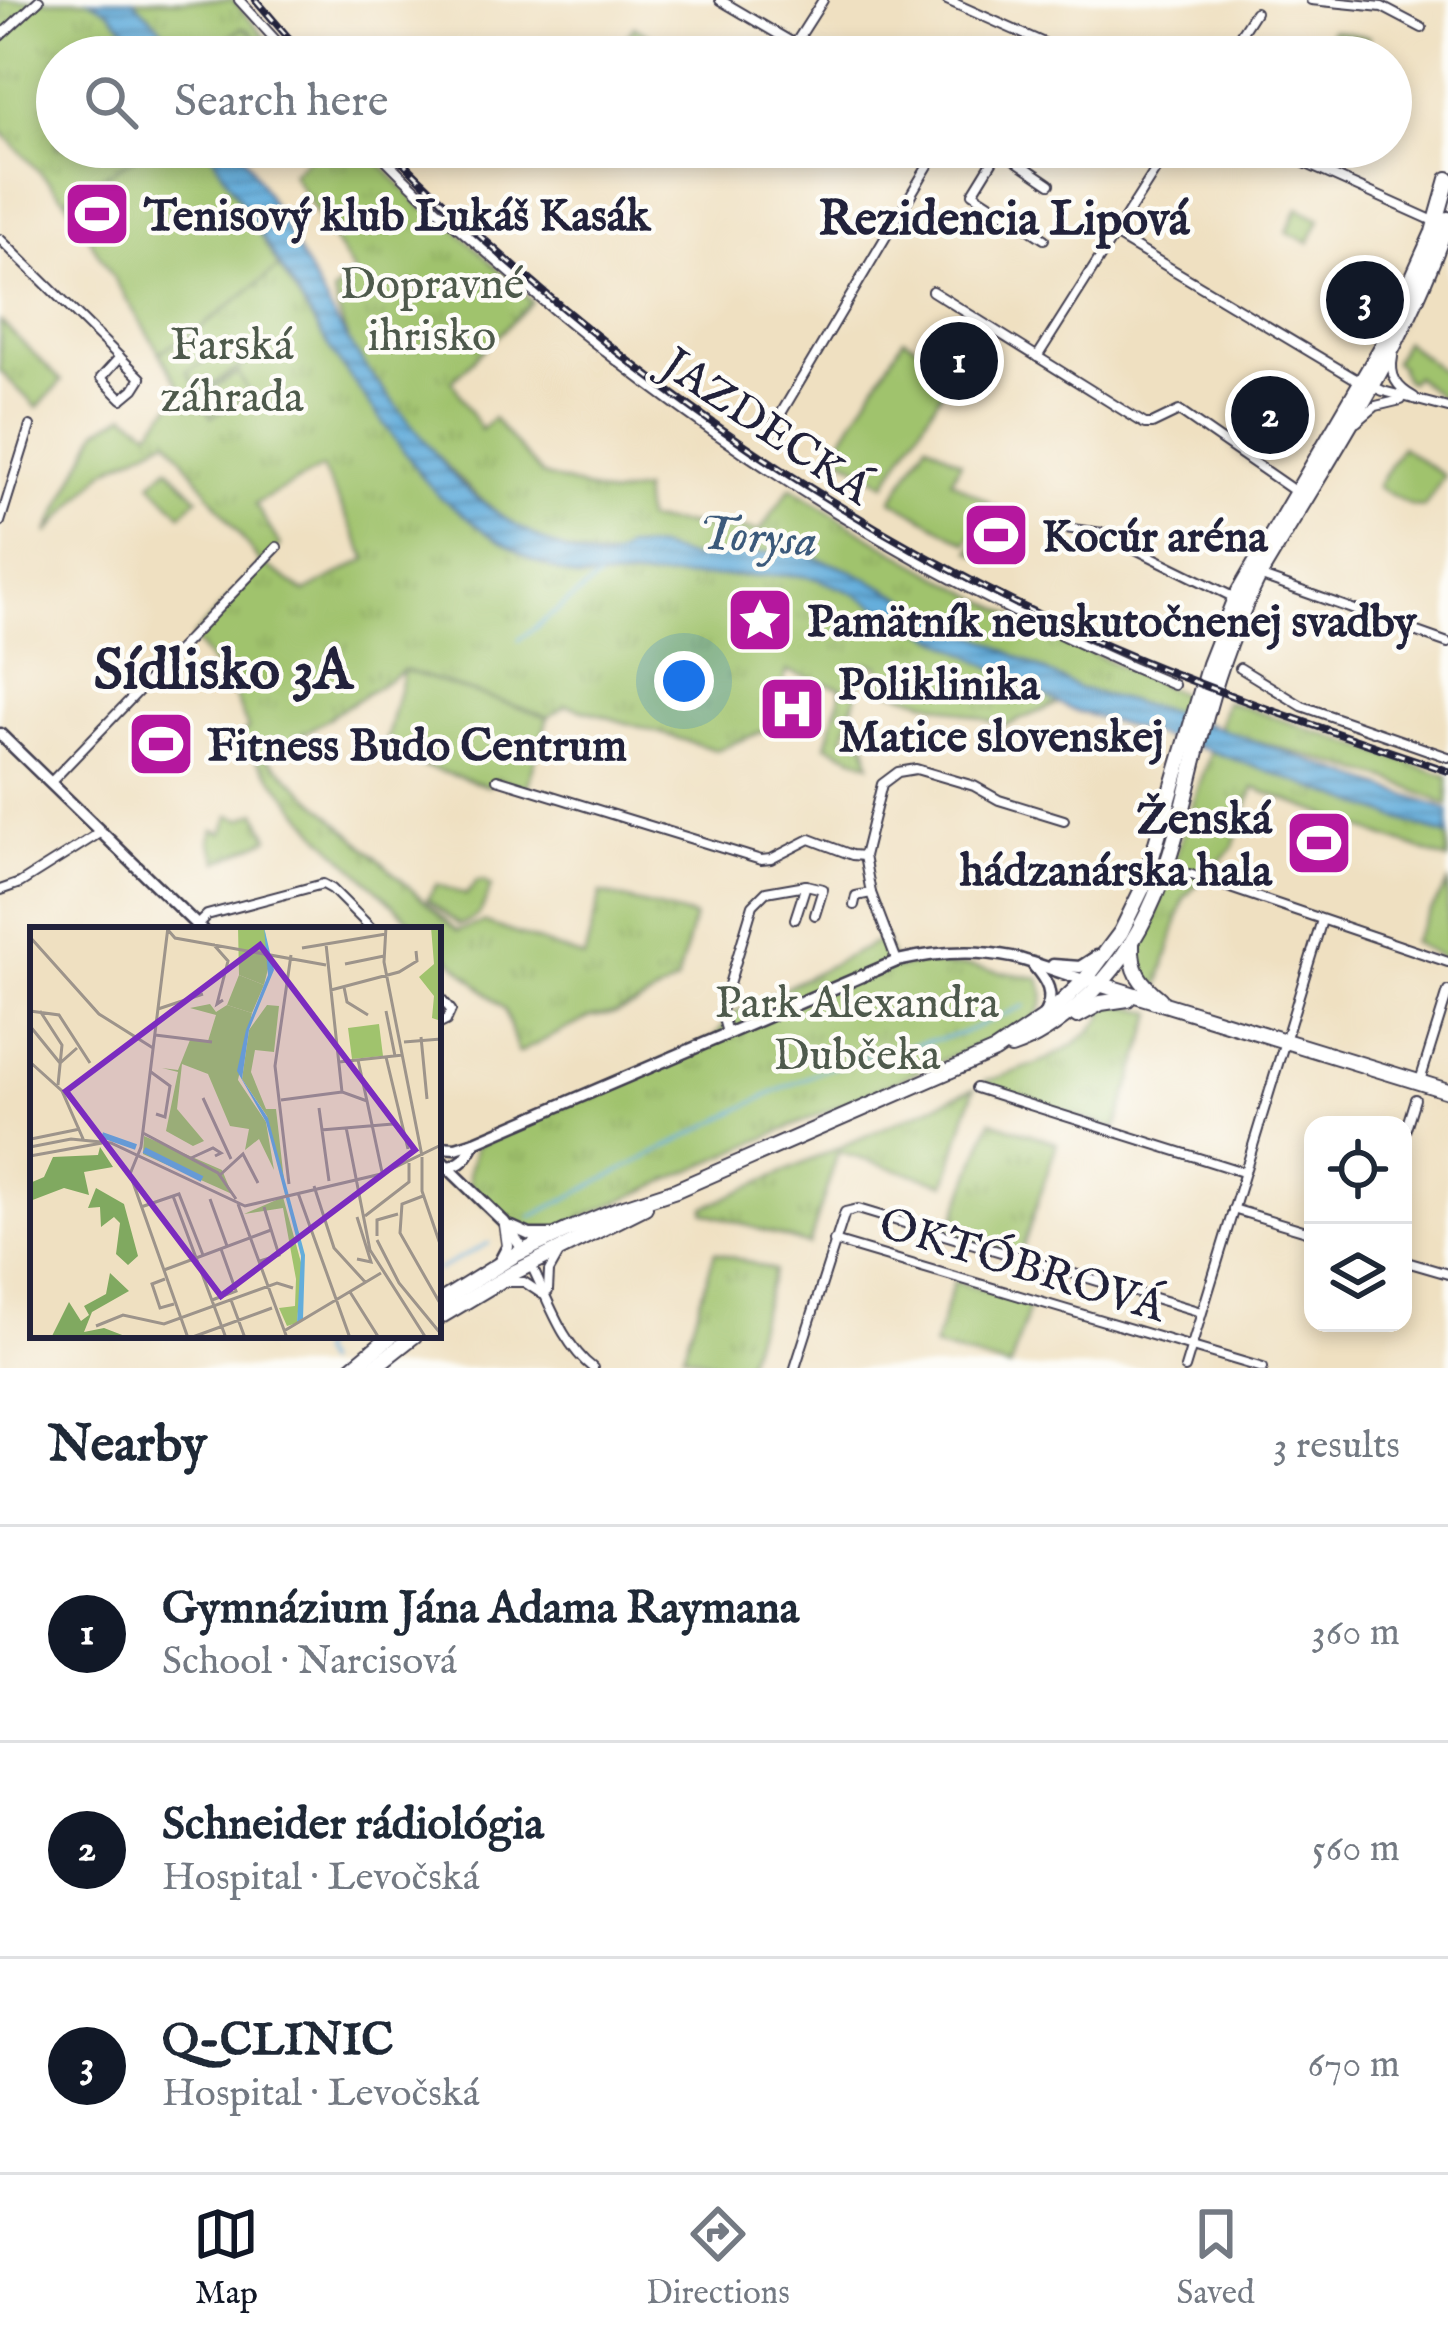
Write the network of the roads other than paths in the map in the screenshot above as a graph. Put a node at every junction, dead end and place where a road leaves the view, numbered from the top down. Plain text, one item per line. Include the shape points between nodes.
1 (239, 0) edge
2 (720, 0) edge
3 (823, 0) edge
4 (947, 0) edge
5 (1311, 0) edge
6 (35, 3) edge
7 (1255, 12) dead end
8 (1422, 28) dead end
9 (0, 36) edge
10 (271, 36) edge
11 (781, 36) edge
12 (800, 36) edge
13 (1022, 36) edge
14 (1240, 36) edge
15 (395, 168) edge
16 (927, 168) edge
17 (987, 168) edge
18 (1027, 168) edge
19 (1156, 168) edge
20 (1318, 168) edge
21 (1448, 178) edge
22 (1050, 184) dead end
23 (1442, 221) edge
24 (1113, 234) junction
25 (1044, 238) dead end
26 (0, 239) edge
27 (932, 291) dead end
28 (1398, 340) junction
29 (1037, 356) junction
30 (121, 357) junction
31 (1367, 384) junction
32 (1426, 403) junction
33 (1448, 408) edge
34 (30, 425) dead end
35 (770, 431) dead end
36 (1335, 450) junction
37 (1296, 492) junction
38 (0, 522) edge
39 (1057, 527) dead end
40 (277, 547) dead end
41 (1259, 575) junction
42 (1235, 598) junction
43 (1448, 643) edge
44 (1240, 668) dead end
45 (1174, 685) dead end
46 (1202, 709) junction
47 (0, 734) edge
48 (1188, 756) junction
49 (1448, 758) edge
50 (497, 779) dead end
51 (51, 782) junction
52 (1064, 820) dead end
53 (101, 832) junction
54 (864, 856) junction
55 (1190, 874) dead end
56 (806, 885) junction
57 (1144, 887) junction
58 (0, 890) edge
59 (871, 892) junction
60 (854, 905) dead end
61 (814, 914) dead end
62 (795, 920) dead end
63 (1322, 920) junction
64 (198, 927) edge
65 (200, 927) edge
66 (371, 927) edge
67 (1132, 944) junction
68 (897, 961) junction
69 (1448, 962) edge
70 (1032, 963) junction
71 (1093, 983) junction
72 (1448, 991) edge
73 (441, 998) edge
74 (1169, 1006) junction
75 (441, 1023) edge
76 (1035, 1031) junction
77 (727, 1033) junction
78 (1283, 1043) junction
79 (1420, 1082) junction
80 (976, 1088) dead end
81 (1448, 1091) edge
82 (1415, 1099) dead end
83 (1410, 1116) edge
84 (475, 1142) junction
85 (441, 1147) edge
86 (455, 1148) junction
87 (467, 1158) junction
88 (442, 1162) edge
89 (1244, 1172) junction
90 (469, 1187) junction
91 (676, 1190) junction
92 (1233, 1209) junction
93 (504, 1222) junction
94 (1304, 1230) edge
95 (566, 1231) junction
96 (834, 1241) junction
97 (564, 1248) junction
98 (527, 1258) junction
99 (1412, 1264) edge
100 (496, 1266) junction
101 (1448, 1274) edge
102 (548, 1299) junction
103 (441, 1301) edge
104 (463, 1302) junction
105 (1201, 1312) junction
106 (441, 1316) edge
107 (388, 1338) edge
108 (411, 1338) edge
109 (1191, 1346) junction
110 (352, 1368) edge
111 (374, 1368) edge
112 (593, 1368) edge
113 (795, 1368) edge
114 (1184, 1368) edge
115 (1263, 1368) edge

1 - 10 street
2 - 11 street
3 - 12 street
4 - 13 street
5 - 8 street via 1382,7
6 - 9 street
7 - 14 street
15 - 45 street, JAZDECKÁ via 595,346 777,476 1029,620
16 - 35 street
17 - 25 street via 974,193
18 - 22 street
19 - 24 street
20 - 23 street
21 - 23 main road
23 - 28 main road
23 - 31 main road
24 - 29 street
24 - 31 street
26 - 30 street
27 - 29 street
28 - 31 main road
28 - 32 street via 1393,377
29 - 37 street via 1145,424 1179,412
30 - 30 street via 101,378 122,398 142,377
31 - 32 street
31 - 36 main road
31 - 37 main road
32 - 33 street
32 - 36 street via 1376,406
34 - 38 street
36 - 41 main road
37 - 42 main road
39 - 42 street via 1103,532
40 - 51 street
41 - 43 street
41 - 46 main road
42 - 46 main road via 1209,664
44 - 49 street via 1301,706
46 - 48 main road
47 - 51 street
48 - 57 main road
48 - 67 main road via 1163,879
50 - 54 street via 761,860 810,839
51 - 53 street
52 - 54 street via 916,769 898,772 883,784
53 - 58 street
53 - 64 street
54 - 59 street
55 - 63 street
56 - 61 street via 823,889
56 - 62 street
56 - 77 street via 766,892 753,904 721,1011
57 - 70 street via 1089,963
57 - 71 main road
59 - 60 street
59 - 68 street
63 - 69 street
63 - 78 street
65 - 66 street via 207,915 321,884
67 - 71 main road
67 - 74 main road via 1137,977
68 - 70 street via 976,953
68 - 77 street
70 - 71 street
70 - 76 street via 1051,1000
71 - 74 main road
71 - 76 main road
72 - 79 street
73 - 75 street via 451,1010
74 - 76 main road via 1101,1003 1060,1027
74 - 78 main road
76 - 91 main road
77 - 84 street
78 - 79 main road
78 - 89 street
79 - 81 main road
80 - 89 street
82 - 83 street
84 - 86 street
84 - 87 street
85 - 86 street
86 - 88 street
87 - 88 street
87 - 90 street
88 - 90 street
89 - 92 street
90 - 93 street
91 - 95 main road
91 - 97 main road
92 - 94 street
92 - 105 street
93 - 95 street via 537,1236
93 - 98 street
93 - 100 street via 508,1246
95 - 98 main road
96 - 105 street, OKTÓBROVÁ via 844,1212 858,1209
96 - 109 street, OKTÓBROVÁ
96 - 113 street
97 - 98 main road
97 - 102 street via 547,1275
98 - 100 main road
98 - 102 street
98 - 104 main road
99 - 101 street
100 - 103 main road
102 - 104 street via 517,1280
102 - 112 street
104 - 106 main road
105 - 109 street
107 - 110 main road
108 - 111 main road
109 - 114 street
109 - 115 street, OKTÓBROVÁ

